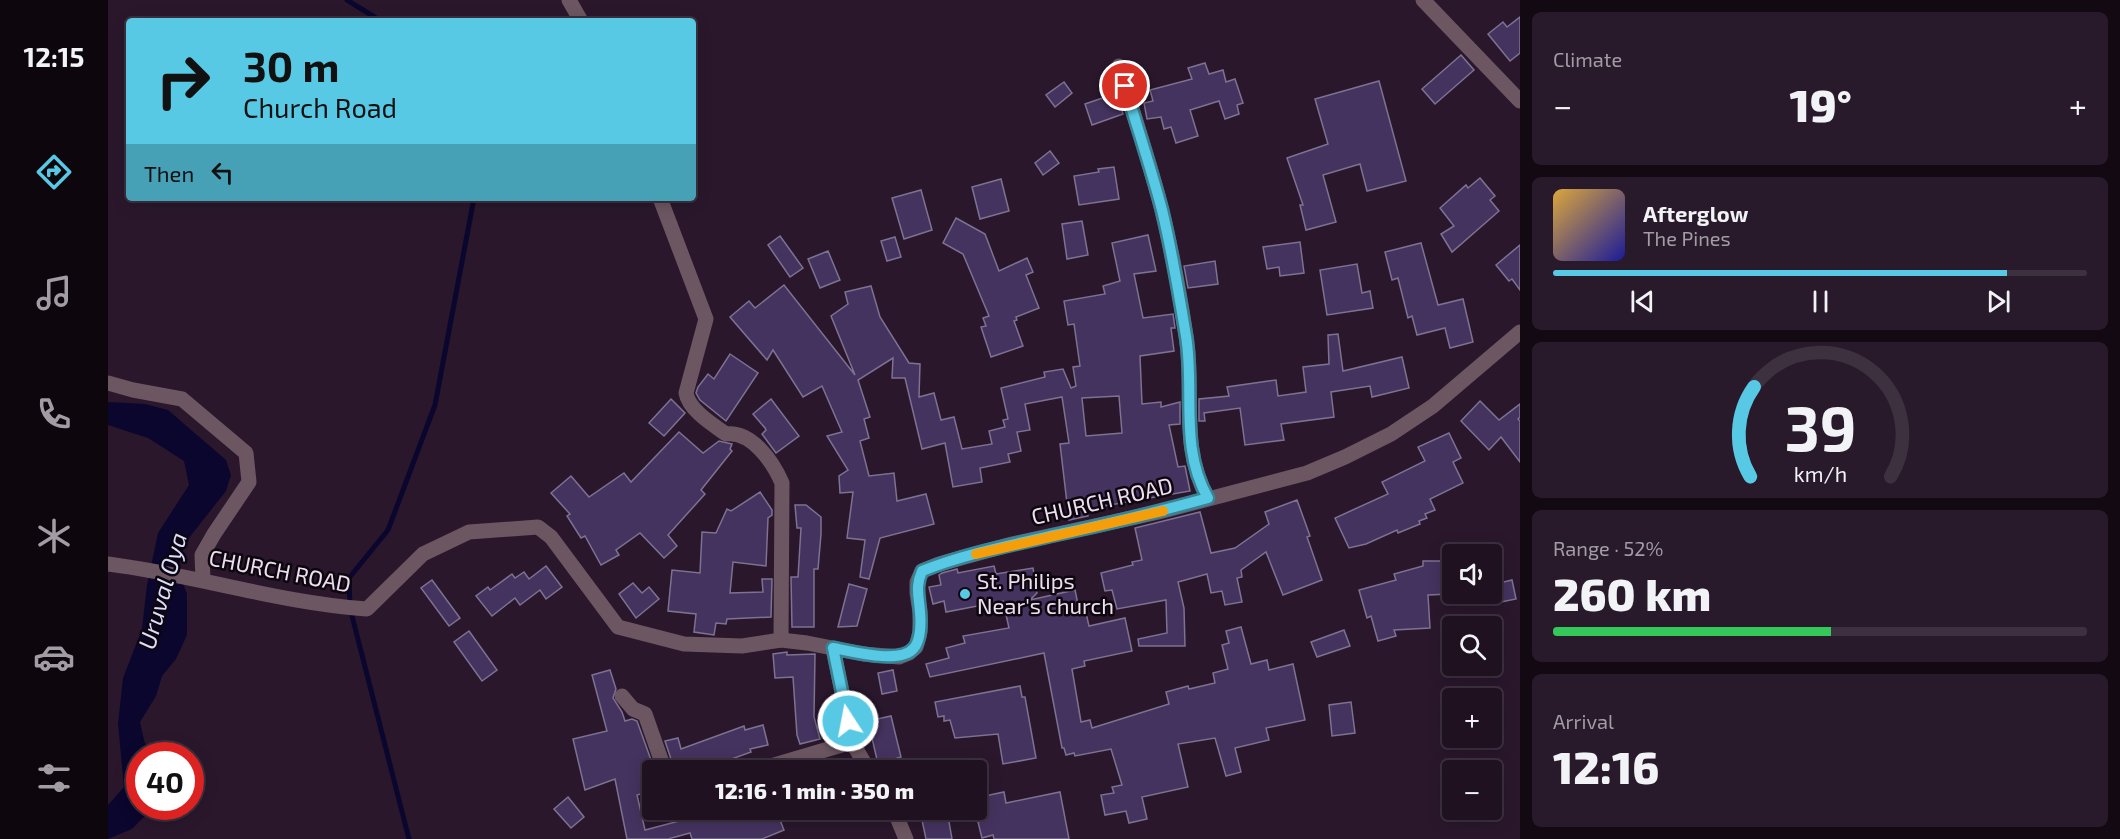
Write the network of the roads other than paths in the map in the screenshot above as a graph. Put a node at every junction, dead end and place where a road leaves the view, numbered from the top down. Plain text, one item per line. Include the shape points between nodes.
1 (569, 0) edge
2 (1423, 0) edge
3 (579, 18) edge
4 (1119, 66) dead end
5 (1520, 101) edge
6 (661, 201) edge
7 (1520, 332) edge
8 (108, 383) edge
9 (1208, 498) junction
10 (108, 564) edge
11 (202, 580) junction
12 (781, 640) junction
13 (833, 648) junction
14 (622, 696) dead end
15 (852, 742) junction
16 (661, 760) edge
17 (791, 760) edge
18 (863, 760) edge
19 (898, 820) edge
20 (906, 839) edge

1 - 3 street
2 - 5 street
4 - 9 street via 1162,211 1187,339 1193,455
6 - 12 street via 706,319 687,398 704,418 726,434 746,437 775,466 782,483
7 - 9 street, CHURCH ROAD via 1433,406 1390,434 1307,473
8 - 11 street via 182,399 246,453 249,483 202,555
9 - 13 street, CHURCH ROAD via 939,564 922,571 917,582 920,632 916,647 909,653 899,657
10 - 11 street, CHURCH ROAD
11 - 12 street, CHURCH ROAD via 298,601 367,609 423,554 469,532 538,527 550,537 618,627 684,644 742,646
12 - 13 street, CHURCH ROAD
13 - 15 street
14 - 16 street via 633,709 645,714
15 - 17 street
15 - 18 street
19 - 20 street

